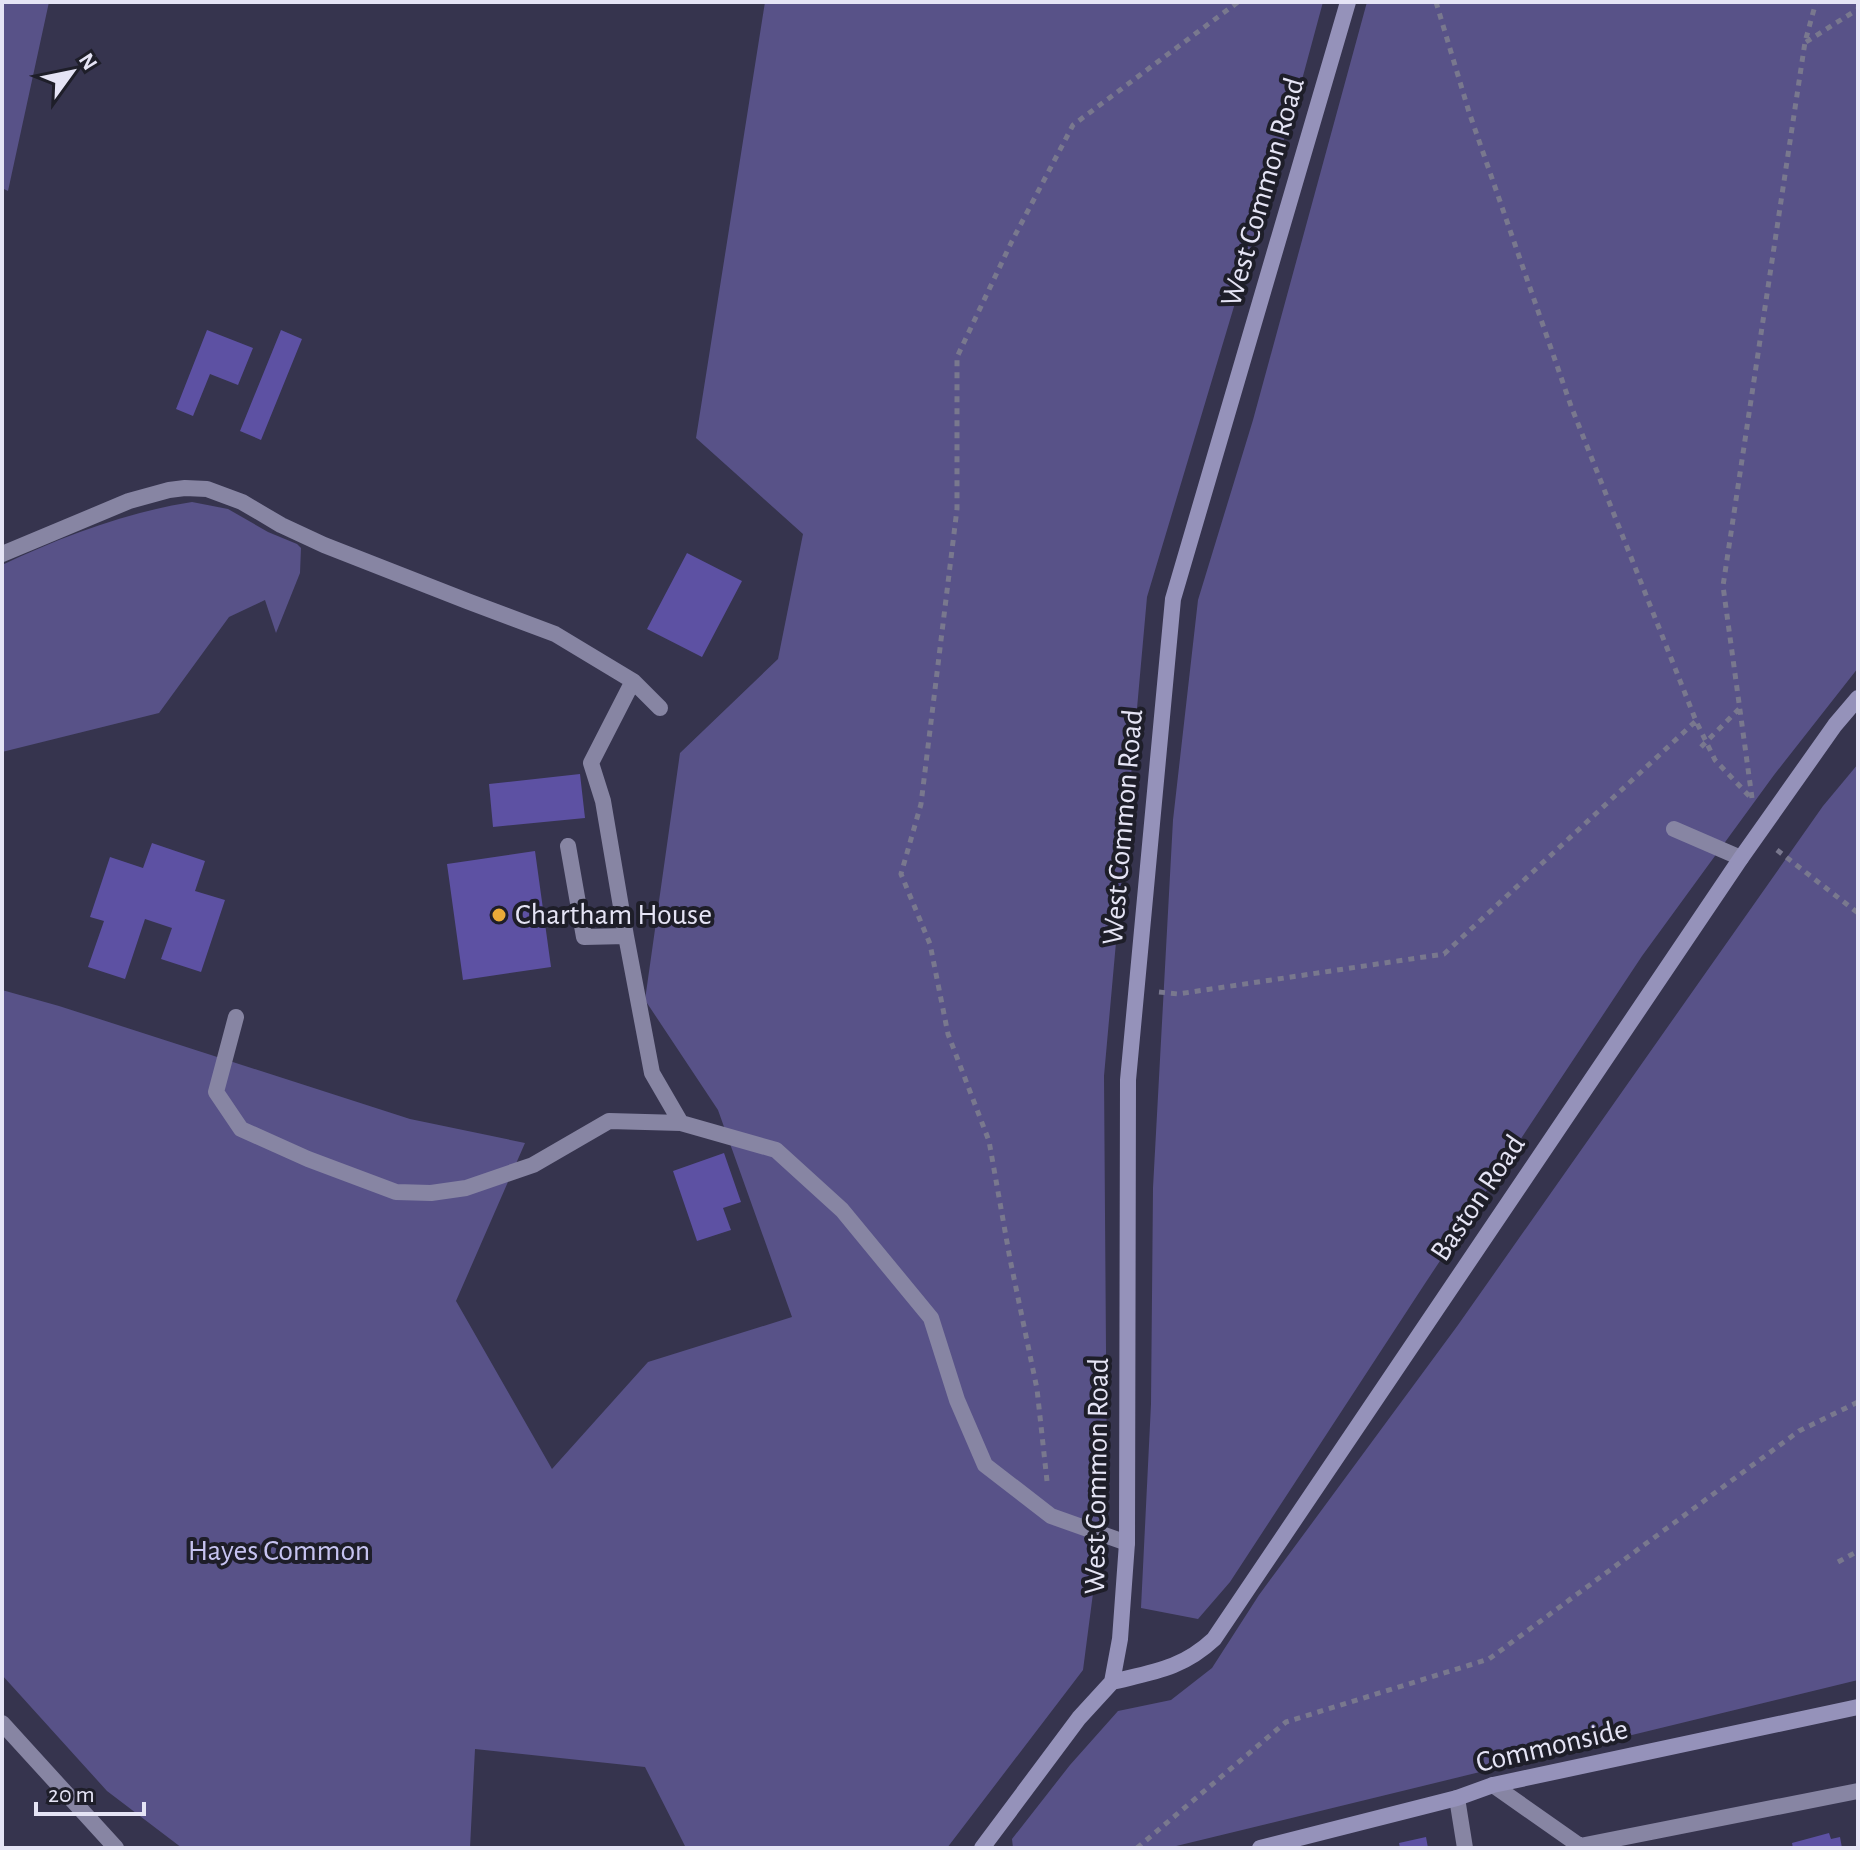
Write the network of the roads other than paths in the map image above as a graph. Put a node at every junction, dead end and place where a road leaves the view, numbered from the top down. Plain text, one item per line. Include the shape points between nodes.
1 (1348, 2) edge
2 (2, 554) edge
3 (633, 681) junction
4 (1858, 698) edge
5 (660, 708) dead end
6 (1674, 829) dead end
7 (568, 846) dead end
8 (1741, 858) junction
9 (626, 936) junction
10 (236, 1017) dead end
11 (681, 1123) junction
12 (1127, 1543) junction
13 (1112, 1682) junction
14 (1858, 1707) edge
15 (2, 1723) edge
16 (1493, 1785) junction
17 (1858, 1791) edge
18 (1457, 1798) junction
19 (997, 1840) edge
20 (116, 1848) edge
21 (982, 1848) edge
22 (1260, 1848) edge
23 (1465, 1848) edge

1 - 12 street, West Common Road via 1173,599 1128,1080
2 - 3 street via 129,501 169,490 207,489 324,545 555,634
3 - 5 street
3 - 9 street via 591,763 603,801
4 - 8 street, Baston Road
6 - 8 street
7 - 9 street via 584,937
8 - 13 street, Baston Road via 1214,1639 1180,1664
9 - 11 street via 652,1073
10 - 11 street via 216,1092 241,1129 396,1192 466,1188 533,1165 609,1121
11 - 12 street via 776,1150 842,1210 931,1318 985,1465 1051,1516
12 - 13 street, West Common Road
13 - 19 street via 1079,1718
14 - 16 street, Commonside
15 - 20 street
16 - 17 street via 1580,1846
16 - 18 street, Commonside
18 - 22 street, Commonside
18 - 23 street
19 - 21 street

